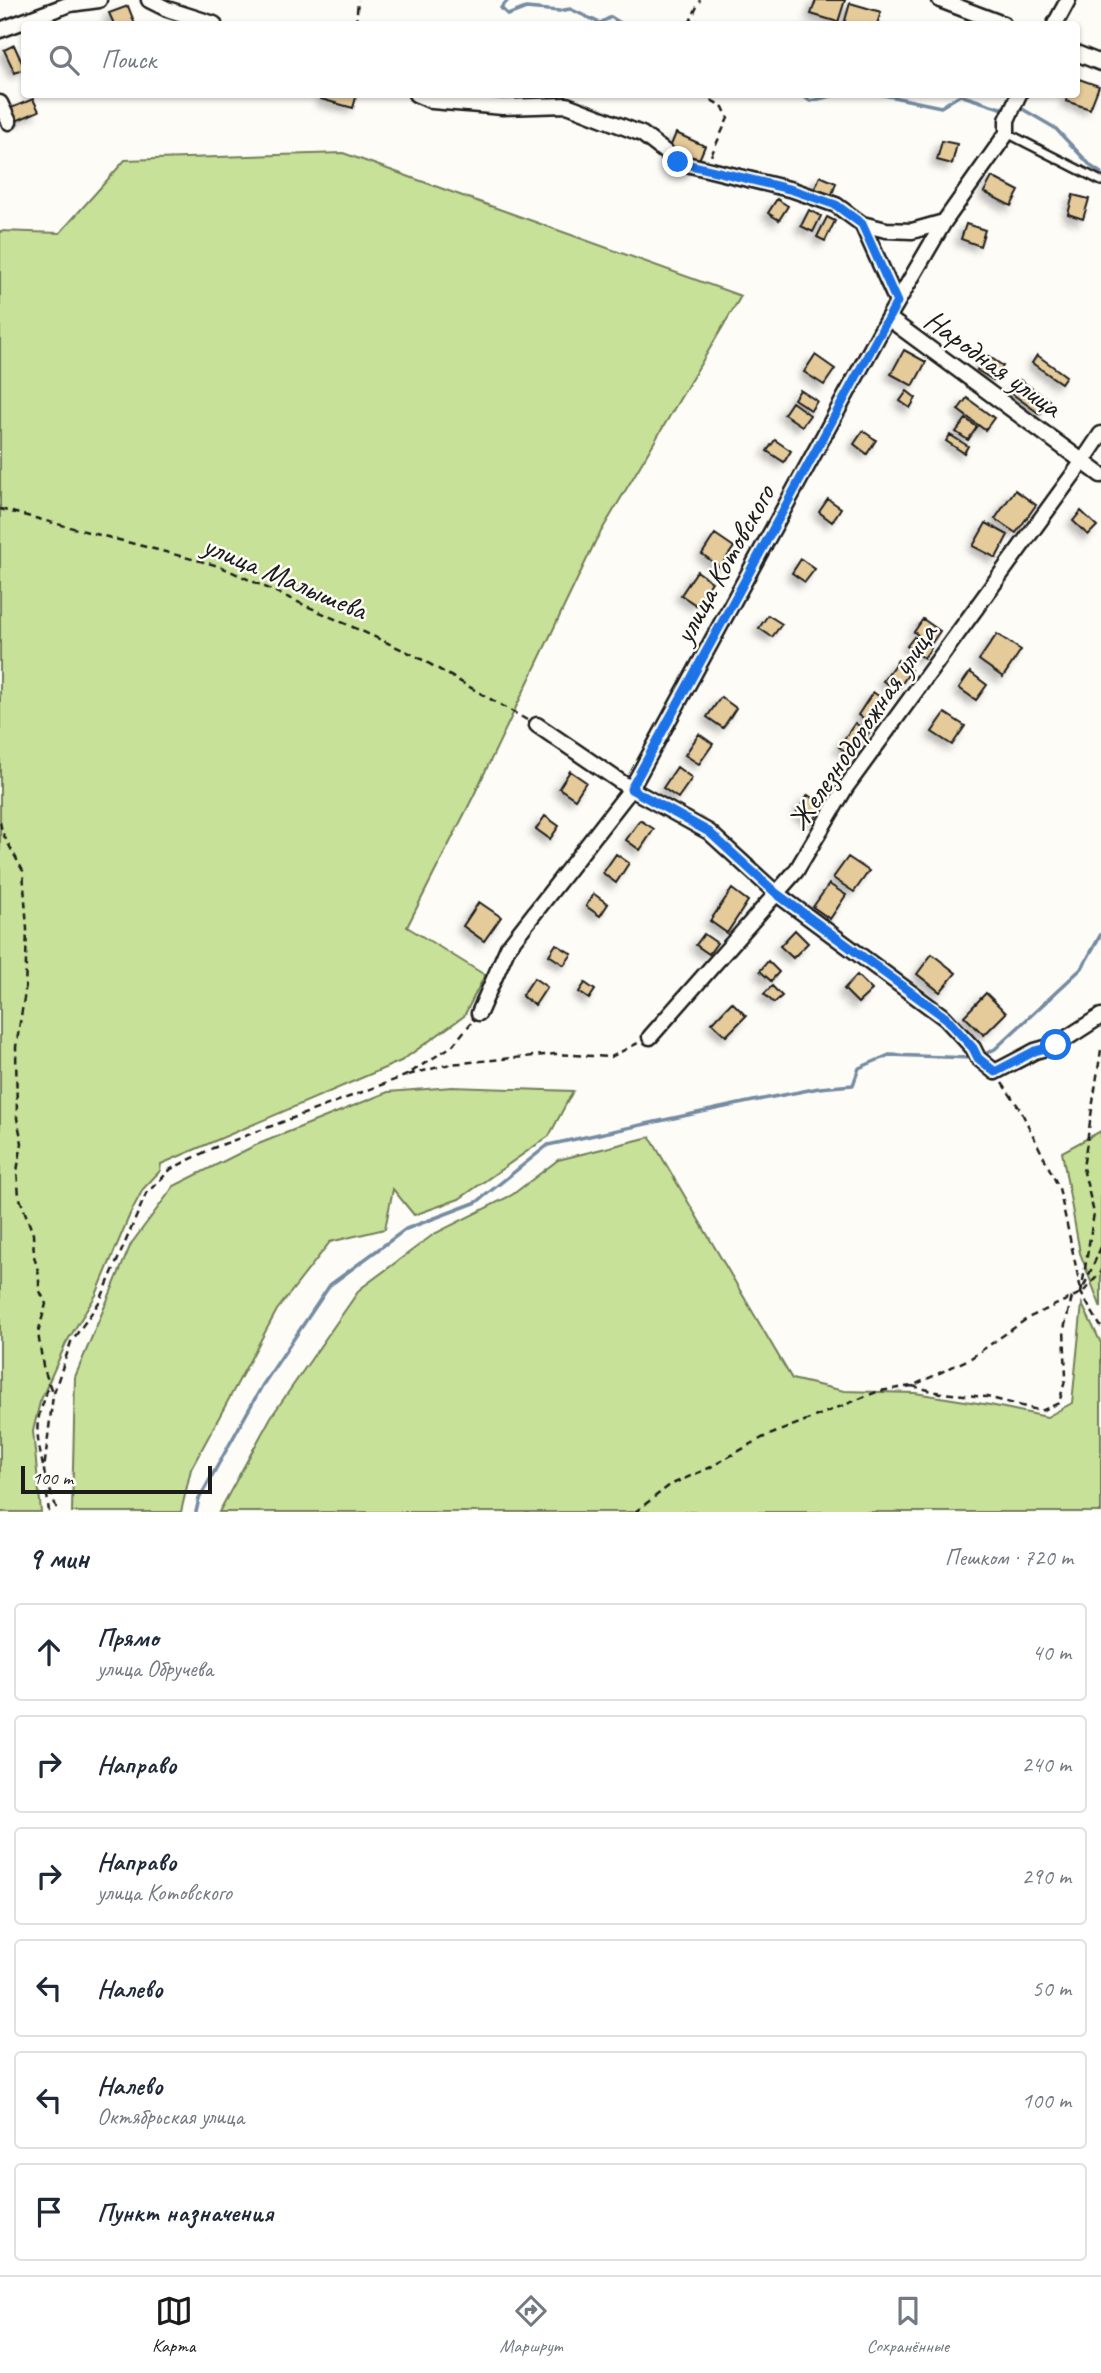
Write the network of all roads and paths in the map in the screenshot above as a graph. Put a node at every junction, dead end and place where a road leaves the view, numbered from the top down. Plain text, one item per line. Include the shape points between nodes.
1 (99, 0) edge
2 (149, 0) edge
3 (358, 0) edge
4 (699, 0) edge
5 (940, 0) edge
6 (1068, 0) edge
7 (24, 21) edge
8 (205, 21) edge
9 (356, 21) edge
10 (691, 21) edge
11 (995, 21) edge
12 (1057, 21) edge
13 (21, 22) edge
14 (0, 30) edge
15 (1080, 55) edge
16 (1101, 63) edge
17 (425, 98) edge
18 (708, 98) edge
19 (1017, 98) edge
20 (0, 103) edge
21 (9, 122) dead end
22 (1007, 133) junction
23 (705, 169) junction
24 (1101, 181) edge
25 (944, 222) junction
26 (862, 224) junction
27 (897, 302) junction
28 (888, 318) junction
29 (1101, 434) edge
30 (1083, 461) junction
31 (1101, 475) edge
32 (0, 509) edge
33 (537, 725) joint
34 (631, 789) junction
35 (0, 822) edge
36 (777, 894) junction
37 (479, 1013) joint
38 (1101, 1017) edge
39 (650, 1037) joint
40 (1101, 1050) edge
41 (995, 1072) junction
42 (405, 1076) junction
43 (1101, 1247) edge
44 (1101, 1272) edge
45 (1082, 1293) junction
46 (1072, 1296) junction
47 (1101, 1327) edge
48 (49, 1381) junction
49 (912, 1385) junction
50 (54, 1395) junction
51 (44, 1470) junction
52 (49, 1512) edge
53 (58, 1512) edge
54 (635, 1512) edge

1 - 7 street via 70,4
2 - 8 street
3 - 9 path
4 - 10 path
5 - 11 street
6 - 12 street
13 - 14 street
15 - 16 street
17 - 23 street via 503,107 567,105 642,134 678,162
18 - 23 path via 723,107 728,118
19 - 22 street, улица Котовского via 1007,120
20 - 21 street
22 - 24 lane
22 - 25 street, улица Котовского
23 - 26 street via 836,205
25 - 26 street via 912,231
25 - 27 street, улица Котовского
26 - 27 street
27 - 28 street, улица Котовского
28 - 30 street, Народная улица
28 - 34 street, улица Котовского
29 - 30 street, Железнодорожная улица
30 - 31 street, Народная улица
30 - 36 street, Железнодорожная улица via 846,786 796,871
32 - 33 path, улица Малышева via 219,566 414,655
33 - 34 street
34 - 36 street via 709,832
34 - 37 street, улица Котовского via 509,947
35 - 48 path via 23,871 27,929 16,1046 22,1143 17,1171 19,1196 33,1234 39,1289 46,1304 38,1333
36 - 39 street, Железнодорожная улица
36 - 41 street via 946,1018
37 - 42 path via 452,1046
38 - 41 street via 1056,1045
39 - 42 path via 611,1057 555,1054 450,1063
40 - 45 path via 1083,1168 1094,1213
41 - 45 path via 1020,1109 1059,1188
42 - 50 path via 170,1169 146,1194 100,1301 71,1342
43 - 45 path
44 - 45 path
45 - 46 path
45 - 47 path
46 - 49 path via 1028,1318 971,1358
46 - 49 path via 1064,1329 1066,1377 1059,1403 1041,1411
48 - 50 path
48 - 51 path via 38,1420
49 - 54 path via 879,1391 761,1438 670,1485
50 - 51 path
51 - 52 path
51 - 53 path

